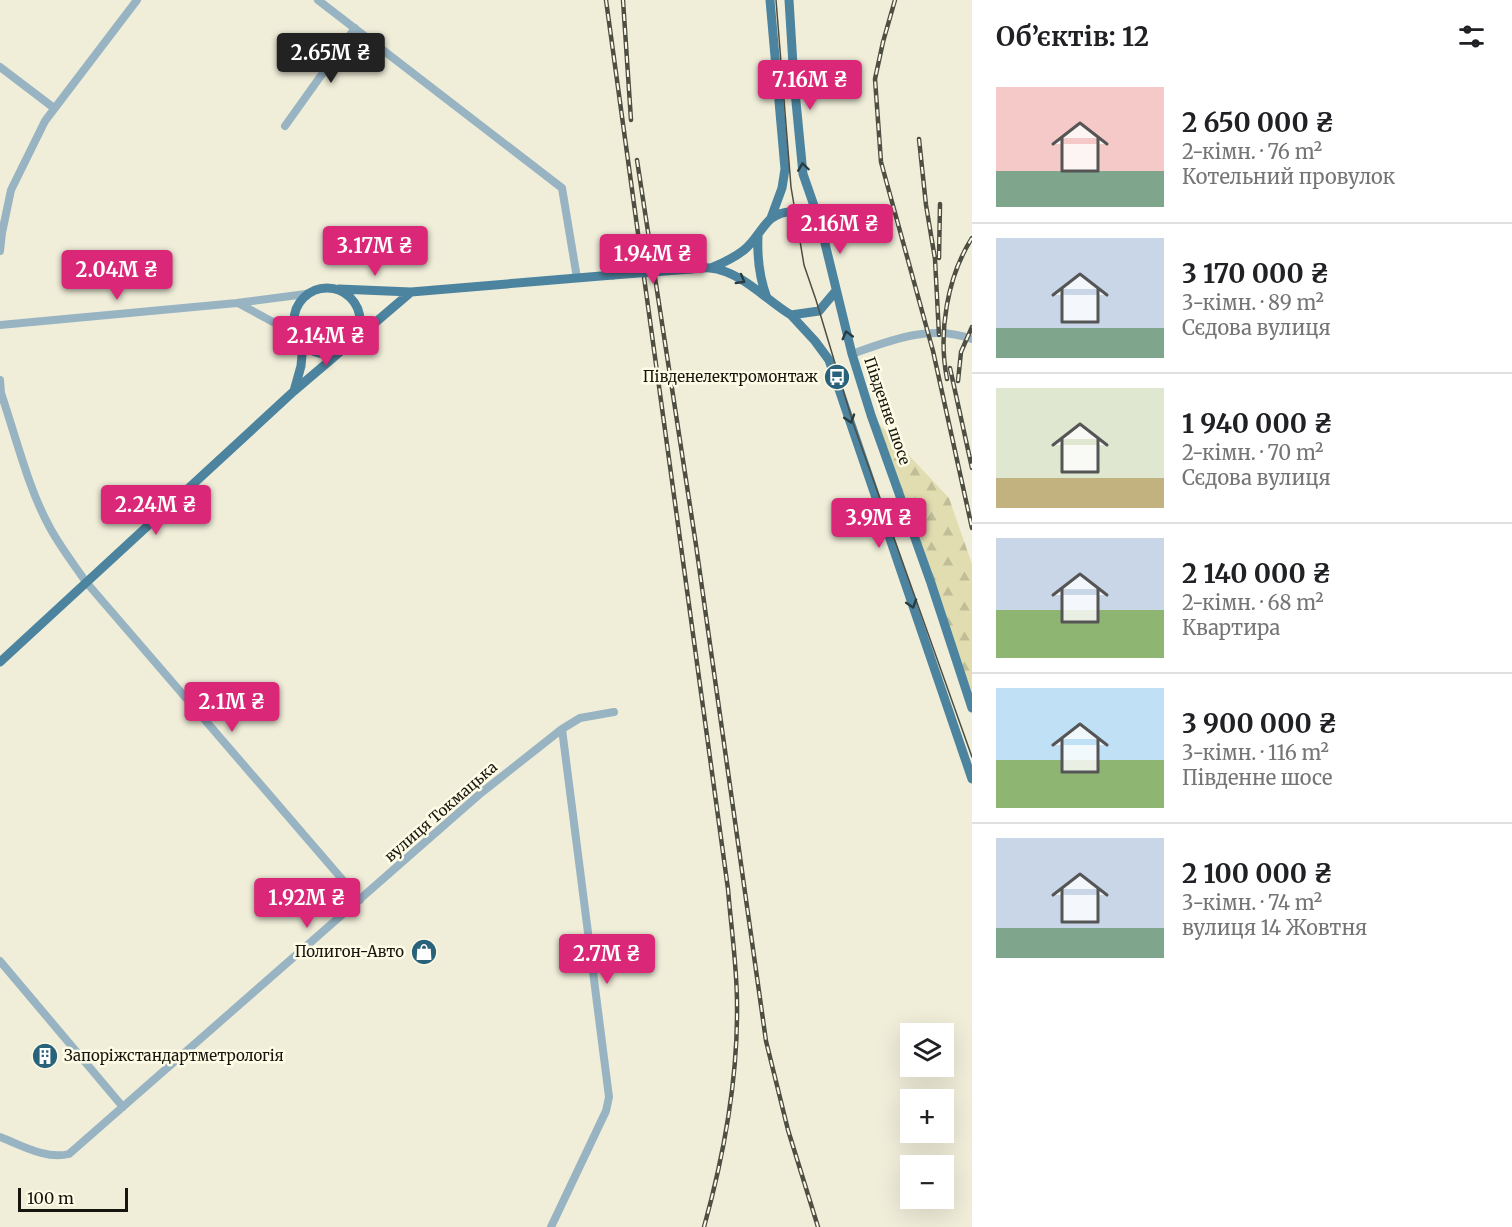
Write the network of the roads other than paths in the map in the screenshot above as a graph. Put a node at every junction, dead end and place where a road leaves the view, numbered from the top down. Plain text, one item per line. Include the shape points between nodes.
1 (137, 0) edge
2 (318, 0) edge
3 (770, 0) edge
4 (789, 0) edge
5 (355, 28) junction
6 (0, 67) edge
7 (54, 108) junction
8 (285, 126) dead end
9 (771, 218) junction
10 (820, 224) junction
11 (758, 236) junction
12 (0, 251) edge
13 (711, 268) junction
14 (577, 278) junction
15 (339, 290) junction
16 (411, 292) junction
17 (835, 292) junction
18 (306, 294) junction
19 (767, 299) junction
20 (237, 303) junction
21 (791, 315) junction
22 (0, 325) edge
23 (297, 335) junction
24 (972, 339) edge
25 (303, 344) junction
26 (350, 345) junction
27 (341, 351) junction
28 (852, 354) junction
29 (0, 381) edge
30 (294, 391) junction
31 (86, 582) junction
32 (0, 662) edge
33 (972, 708) edge
34 (614, 711) dead end
35 (562, 729) junction
36 (972, 779) edge
37 (360, 900) junction
38 (0, 961) edge
39 (123, 1107) junction
40 (0, 1137) edge
41 (551, 1227) edge

1 - 7 street
2 - 5 street
3 - 9 main road via 785,169 783,188
10 -> 4 main road via 803,174
5 - 8 street
5 - 14 street via 562,188
6 - 7 street
7 - 12 street via 11,190
9 - 10 main road via 801,212
9 - 11 main road
10 - 17 main road
11 - 13 main road via 739,254
11 - 19 main road via 760,282
13 - 14 main road, bridge
13 -> 19 main road via 746,282
14 - 16 main road
15 - 16 main road
15 - 18 main road via 328,287
15 - 26 main road via 349,295 360,315 360,326
16 - 26 main road
17 - 21 main road via 819,311
28 -> 17 main road, Південне шосе
18 - 20 street
18 - 23 main road via 294,313
19 - 21 main road
20 - 22 street
20 - 23 street
21 -> 36 main road via 829,360
23 - 25 main road
24 - 28 street via 945,333 918,334
25 - 27 main road via 321,354
25 - 30 main road
26 - 27 main road
27 - 30 main road
28 - 33 main road, Південне шосе
29 - 31 street via 47,523
30 - 31 main road
31 - 32 main road
31 - 37 street
34 - 35 street, вулиця Токмацька via 580,717
35 - 37 street, вулиця Токмацька via 481,793
35 - 41 street via 609,1097
37 - 39 street, вулиця Токмацька
38 - 39 street
39 - 40 street, вулиця Токмацька via 69,1154 48,1155

